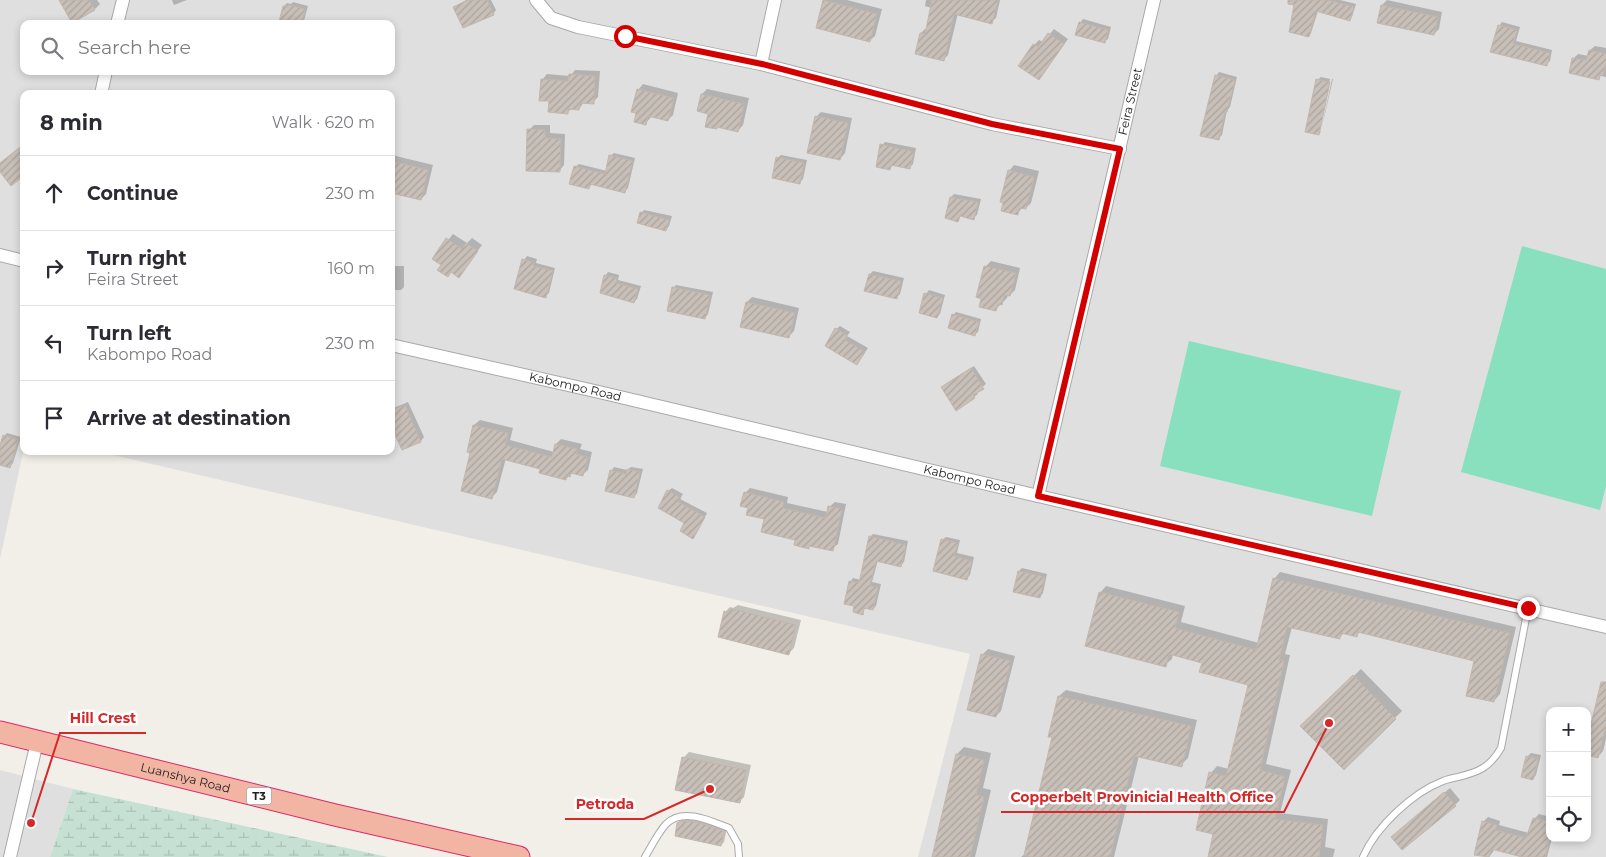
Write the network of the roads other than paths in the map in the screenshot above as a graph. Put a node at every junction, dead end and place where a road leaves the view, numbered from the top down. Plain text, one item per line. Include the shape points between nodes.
1 (123, 0) edge
2 (536, 0) edge
3 (774, 0) edge
4 (1154, 0) edge
5 (118, 20) edge
6 (762, 64) junction
7 (105, 75) edge
8 (102, 90) edge
9 (1120, 149) junction
10 (0, 255) edge
11 (20, 260) edge
12 (395, 346) edge
13 (1038, 496) junction
14 (1528, 608) junction
15 (1606, 626) edge
16 (0, 732) edge
17 (37, 742) junction
18 (10, 857) edge
19 (519, 857) edge
20 (645, 857) edge
21 (739, 857) edge
22 (1363, 857) edge

1 - 5 street
2 - 6 street via 551,18 578,27
3 - 6 street
4 - 9 street, Feira Street
6 - 9 street via 992,124
7 - 8 street
9 - 13 street, Feira Street
10 - 11 street
12 - 13 street, Kabompo Road
13 - 14 street, Kabompo Road
14 - 15 street, Kabompo Road
14 - 22 lane via 1501,748 1494,760 1480,770 1444,780 1419,794 1389,820 1369,844
16 - 17 highway, Luanshya Road / T3
17 - 18 street
17 - 19 highway, Luanshya Road / T3
20 - 21 lane via 667,823 681,815 707,819 729,828 738,844

